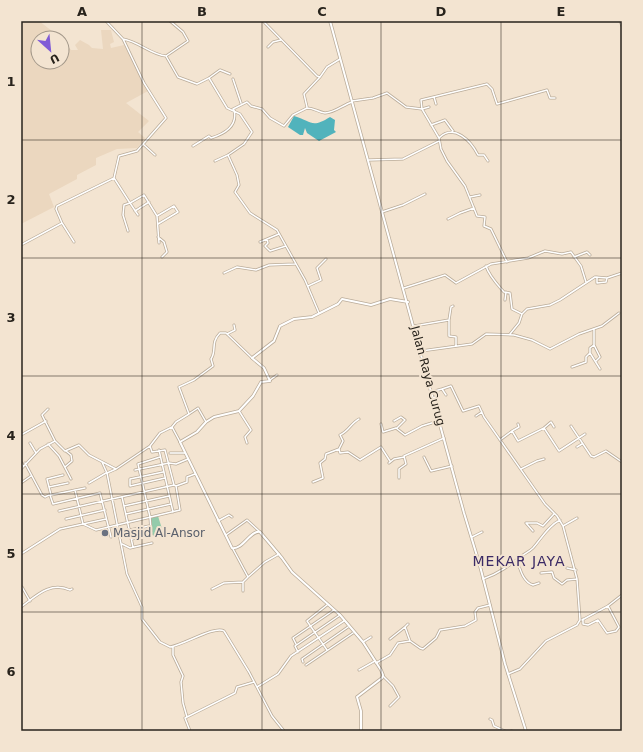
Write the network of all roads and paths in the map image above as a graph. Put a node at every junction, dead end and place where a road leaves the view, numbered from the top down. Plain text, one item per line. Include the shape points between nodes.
1 (106, 21) edge
2 (170, 21) edge
3 (263, 21) edge
4 (330, 21) edge
5 (620, 21) edge
6 (622, 26) edge
7 (122, 39) junction
8 (281, 40) junction
9 (268, 47) dead end
10 (166, 56) junction
11 (340, 59) junction
12 (230, 74) dead end
13 (320, 77) junction
14 (209, 78) junction
15 (233, 79) dead end
16 (434, 97) junction
17 (555, 98) dead end
18 (352, 102) junction
19 (241, 103) junction
20 (436, 104) dead end
21 (429, 107) dead end
22 (307, 108) junction
23 (233, 109) junction
24 (422, 109) junction
25 (432, 125) junction
26 (452, 132) junction
27 (439, 140) junction
28 (143, 144) junction
29 (193, 146) dead end
30 (155, 155) dead end
31 (228, 155) junction
32 (369, 160) junction
33 (488, 160) dead end
34 (215, 161) dead end
35 (114, 178) junction
36 (425, 194) dead end
37 (480, 195) dead end
38 (469, 197) junction
39 (150, 202) junction
40 (130, 203) junction
41 (474, 208) junction
42 (135, 211) junction
43 (382, 212) junction
44 (138, 214) dead end
45 (157, 216) junction
46 (448, 219) dead end
47 (62, 222) junction
48 (158, 224) junction
49 (128, 230) dead end
50 (279, 234) junction
51 (158, 237) junction
52 (267, 239) junction
53 (74, 242) dead end
54 (260, 242) dead end
55 (160, 243) dead end
56 (21, 245) edge
57 (286, 246) junction
58 (590, 255) dead end
59 (162, 256) dead end
60 (574, 257) junction
61 (326, 259) dead end
62 (507, 262) junction
63 (295, 264) junction
64 (486, 266) junction
65 (224, 273) dead end
66 (622, 273) edge
67 (597, 277) junction
68 (607, 278) junction
69 (586, 282) junction
70 (308, 286) junction
71 (404, 288) junction
72 (506, 292) junction
73 (505, 300) dead end
74 (408, 302) junction
75 (453, 306) dead end
76 (319, 313) junction
77 (619, 313) dead end
78 (522, 314) junction
79 (449, 320) junction
80 (234, 325) dead end
81 (414, 326) junction
82 (594, 329) junction
83 (227, 334) junction
84 (510, 334) junction
85 (594, 345) junction
86 (456, 346) junction
87 (421, 351) junction
88 (590, 353) junction
89 (252, 358) junction
90 (596, 360) junction
91 (572, 367) dead end
92 (600, 369) dead end
93 (277, 375) dead end
94 (270, 380) junction
95 (442, 388) junction
96 (431, 392) junction
97 (446, 395) dead end
98 (438, 396) dead end
99 (433, 398) junction
100 (48, 409) dead end
101 (239, 411) junction
102 (482, 412) junction
103 (188, 414) junction
104 (476, 416) dead end
105 (359, 419) dead end
106 (394, 420) dead end
107 (46, 421) junction
108 (439, 421) junction
109 (206, 422) junction
110 (382, 424) dead end
111 (518, 424) dead end
112 (570, 426) dead end
113 (172, 427) junction
114 (554, 427) dead end
115 (396, 428) junction
116 (544, 428) junction
117 (512, 431) junction
118 (585, 434) dead end
119 (21, 435) edge
120 (444, 438) junction
121 (578, 438) junction
122 (500, 440) junction
123 (55, 441) junction
124 (180, 442) junction
125 (30, 443) dead end
126 (48, 444) junction
127 (247, 444) dead end
128 (582, 444) junction
129 (150, 446) junction
130 (339, 448) junction
131 (577, 448) dead end
132 (159, 450) junction
133 (66, 451) junction
134 (36, 453) junction
135 (170, 453) dead end
136 (185, 453) junction
137 (160, 457) junction
138 (404, 457) junction
139 (424, 457) dead end
140 (188, 459) junction
141 (544, 459) dead end
142 (21, 462) edge
143 (102, 462) junction
144 (622, 462) edge
145 (25, 463) junction
146 (169, 463) junction
147 (162, 464) junction
148 (23, 466) junction
149 (452, 466) junction
150 (65, 468) junction
151 (21, 469) edge
152 (116, 469) junction
153 (140, 469) junction
154 (521, 469) junction
155 (135, 470) dead end
156 (163, 472) junction
157 (106, 473) junction
158 (195, 474) junction
159 (63, 475) dead end
160 (31, 476) junction
161 (141, 476) junction
162 (165, 478) junction
163 (399, 478) dead end
164 (71, 479) dead end
165 (21, 482) edge
166 (313, 482) dead end
167 (68, 483) dead end
168 (89, 483) dead end
169 (143, 484) junction
170 (175, 485) junction
171 (49, 487) junction
172 (167, 487) junction
173 (85, 488) dead end
174 (75, 490) junction
175 (145, 491) junction
176 (50, 495) junction
177 (169, 496) junction
178 (122, 497) junction
179 (77, 498) junction
180 (112, 499) junction
181 (146, 501) junction
182 (103, 502) junction
183 (171, 504) junction
184 (124, 506) junction
185 (79, 507) junction
186 (148, 509) junction
187 (105, 510) junction
188 (59, 511) dead end
189 (173, 512) junction
190 (126, 514) junction
191 (554, 514) junction
192 (80, 515) junction
193 (232, 517) dead end
194 (150, 518) junction
195 (577, 518) dead end
196 (66, 519) dead end
197 (106, 519) junction
198 (560, 520) junction
199 (218, 521) junction
200 (128, 522) junction
201 (83, 524) junction
202 (118, 525) junction
203 (149, 526) junction
204 (543, 526) junction
205 (563, 526) junction
206 (108, 527) junction
207 (130, 530) junction
208 (151, 531) dead end
209 (259, 531) junction
210 (533, 531) dead end
211 (547, 531) junction
212 (482, 532) dead end
213 (151, 534) dead end
214 (226, 535) junction
215 (111, 537) dead end
216 (472, 537) junction
217 (132, 539) junction
218 (152, 543) dead end
219 (122, 544) junction
220 (133, 548) junction
221 (233, 549) junction
222 (21, 554) edge
223 (279, 554) junction
224 (517, 560) junction
225 (567, 568) dead end
226 (576, 570) junction
227 (541, 573) dead end
228 (248, 577) junction
229 (483, 579) junction
230 (577, 579) junction
231 (243, 582) junction
232 (539, 583) dead end
233 (22, 587) dead end
234 (72, 589) dead end
235 (212, 589) dead end
236 (243, 591) dead end
237 (622, 595) edge
238 (30, 601) junction
239 (327, 605) junction
240 (490, 605) junction
241 (608, 606) junction
242 (21, 607) edge
243 (334, 610) junction
244 (340, 615) junction
245 (583, 619) junction
246 (580, 620) junction
247 (344, 621) junction
248 (408, 624) dead end
249 (310, 626) junction
250 (348, 627) junction
251 (405, 627) junction
252 (314, 632) junction
253 (353, 633) junction
254 (371, 637) dead end
255 (318, 638) junction
256 (390, 640) dead end
257 (410, 640) junction
258 (363, 642) junction
259 (297, 644) junction
260 (323, 644) junction
261 (173, 646) junction
262 (327, 650) junction
263 (298, 652) junction
264 (303, 662) dead end
265 (375, 662) junction
266 (306, 665) dead end
267 (359, 670) dead end
268 (508, 674) junction
269 (383, 676) junction
270 (255, 682) junction
271 (257, 687) junction
272 (390, 706) dead end
273 (188, 716) junction
274 (490, 719) dead end
275 (190, 731) edge
276 (284, 731) edge
277 (361, 731) edge
278 (505, 731) edge
279 (526, 731) edge

1 - 7 street
2 - 10 street via 188,41
3 - 8 street
4 - 11 street, Jalan Raya Curug
5 - 6 street
7 - 10 street
7 - 28 street via 144,83 166,118
8 - 9 street via 273,42
8 - 13 street via 309,70
10 - 14 street via 179,77 197,84
11 - 13 street via 327,67
11 - 18 street, Jalan Raya Curug
12 - 14 street via 219,70
13 - 22 street via 304,94
14 - 23 street via 227,108
15 - 19 street
16 - 17 street via 487,84 498,104 545,90 549,91 550,98
16 - 20 street
16 - 24 street via 421,100
18 - 22 street via 341,105 331,113
18 - 24 street via 388,94 406,107
18 - 32 street, Jalan Raya Curug
19 - 22 street via 247,102 262,109 270,118 284,126 293,115
19 - 23 street
21 - 24 street
23 - 29 street via 235,119 228,130
23 - 31 street via 240,114 252,132 244,144
24 - 25 street
25 - 26 street via 445,120
25 - 27 street
26 - 27 street
26 - 33 street via 472,143 478,155 484,155
27 - 32 street via 403,159
27 - 38 street via 446,161 465,186
28 - 30 street
28 - 35 street via 137,151 119,156
31 - 34 street
31 - 50 street via 239,185 235,192 250,213
32 - 43 street, Jalan Raya Curug
35 - 40 street
35 - 47 street via 56,207
36 - 43 street
37 - 38 street
38 - 41 street
39 - 40 street via 144,195
39 - 42 street
39 - 45 street
40 - 42 street
40 - 49 street via 124,205 123,213
41 - 46 street
41 - 62 street via 478,217 485,217 484,226 491,230
42 - 44 street
43 - 71 street, Jalan Raya Curug
45 - 48 street
45 - 48 street via 174,206 178,212
47 - 53 street
47 - 56 street
48 - 51 street
50 - 52 street
50 - 57 street
51 - 55 street
51 - 59 street via 164,242 167,252
52 - 54 street
52 - 57 street via 268,243 265,246 270,251
57 - 63 street
58 - 60 street via 586,252
60 - 62 street via 570,251 562,254 547,251
60 - 69 street via 581,266
61 - 70 street via 317,269 321,280
62 - 64 street
63 - 65 street via 269,265 256,270 237,267
63 - 70 street
64 - 71 street via 456,283 445,275
64 - 72 street via 488,275 498,283 502,291
66 - 68 street
67 - 68 street
67 - 68 street via 597,283 606,282
67 - 69 street
69 - 78 street via 550,305 528,309
70 - 76 street
71 - 74 street, Jalan Raya Curug
72 - 73 street
72 - 78 street via 510,293 512,309
74 - 76 street via 390,299 372,305 343,299 337,305
74 - 81 street, Jalan Raya Curug
75 - 79 street
76 - 89 street via 311,317 294,319 280,326 274,341
77 - 82 street
78 - 84 street via 519,324
79 - 81 street
79 - 86 street via 450,336 456,337
80 - 83 street via 236,330
81 - 87 street, Jalan Raya Curug
82 - 84 street via 550,349 532,340
82 - 85 street
83 - 89 street
83 - 103 street via 222,332 214,340 212,366 194,380 179,387
84 - 86 street via 486,334 472,344
85 - 88 street via 590,348
85 - 90 street via 600,358
86 - 87 street
87 - 96 street, Jalan Raya Curug
88 - 90 street
88 - 91 street via 586,357 586,362
89 - 94 street via 264,368
90 - 92 street
93 - 94 street
94 - 101 street via 260,383 253,396
95 - 96 street
95 - 97 street
95 - 102 street via 450,386 463,411 478,406
96 - 99 street, Jalan Raya Curug
98 - 99 street
99 - 108 street, Jalan Raya Curug
100 - 107 street via 42,415
101 - 109 street via 220,414
101 - 127 street via 251,430 245,438
102 - 104 street
102 - 122 street
103 - 109 street via 198,408
103 - 113 street
105 - 130 street via 340,435 343,441
106 - 115 street via 401,417 404,420
107 - 119 street
107 - 123 street
108 - 115 street via 424,425 405,435
108 - 120 street, Jalan Raya Curug
109 - 124 street via 197,432
110 - 115 street via 384,432
111 - 117 street via 519,427
112 - 121 street
113 - 124 street
113 - 129 street via 160,433
114 - 116 street via 551,422
116 - 117 street via 518,441
116 - 121 street via 559,451
117 - 122 street
118 - 121 street
120 - 138 street via 437,439
120 - 149 street, Jalan Raya Curug
121 - 128 street
122 - 154 street
123 - 126 street
123 - 133 street
124 - 136 street
125 - 134 street
126 - 134 street
126 - 150 street via 59,456
128 - 131 street
128 - 144 street via 592,457 606,450
129 - 132 street via 151,452
129 - 152 street
130 - 138 street via 340,453 348,452 360,460 380,447 390,462
130 - 166 street via 326,454 320,463 323,478
132 - 137 street
132 - 146 street via 165,449
133 - 143 street via 79,445 89,455
133 - 150 street via 72,461
134 - 145 street
135 - 136 street
136 - 140 street
137 - 147 street
137 - 153 street via 139,462
138 - 163 street via 406,464 399,469
139 - 149 street via 431,471
140 - 146 street via 176,464
140 - 158 street
141 - 154 street
142 - 148 street
143 - 152 street
143 - 157 street
145 - 148 street
145 - 160 street
146 - 147 street
146 - 170 street
147 - 153 street
147 - 156 street
148 - 151 street
149 - 216 street, Jalan Raya Curug
150 - 164 street
152 - 157 street
153 - 155 street
153 - 161 street
154 - 191 street
156 - 161 street
156 - 162 street
157 - 168 street
157 - 180 street
158 - 170 street via 187,477 187,482
158 - 199 street
159 - 171 street via 47,479
160 - 165 street
160 - 176 street via 43,496
161 - 169 street
161 - 169 street via 129,479 130,486
162 - 169 street
162 - 172 street
167 - 171 street
169 - 175 street
170 - 172 street
170 - 189 street via 181,510
171 - 176 street
172 - 175 street
172 - 177 street
173 - 174 street
174 - 176 street
174 - 179 street
175 - 178 street
175 - 181 street
176 - 179 street via 53,504
177 - 181 street
177 - 183 street
178 - 180 street
178 - 184 street
179 - 182 street via 100,493
179 - 185 street
180 - 182 street
180 - 202 street
181 - 184 street
181 - 186 street
182 - 185 street
182 - 187 street
183 - 186 street
183 - 189 street
184 - 190 street
185 - 188 street
185 - 192 street
186 - 190 street
186 - 194 street
187 - 192 street
187 - 197 street
189 - 194 street
190 - 200 street
191 - 198 street
191 - 204 street
192 - 196 street
192 - 201 street
193 - 199 street via 229,515
194 - 200 street
194 - 203 street
195 - 205 street
197 - 201 street
197 - 206 street
198 - 205 street
198 - 211 street
199 - 214 street
200 - 202 street
200 - 207 street
201 - 206 street via 96,530
201 - 222 street via 58,530
202 - 206 street
202 - 219 street
203 - 207 street
203 - 208 street
204 - 210 street via 526,523
204 - 211 street
205 - 226 street
206 - 215 street
207 - 217 street
209 - 214 street via 247,520
209 - 221 street
209 - 223 street
211 - 224 street via 533,549
212 - 216 street
213 - 217 street
214 - 221 street
216 - 229 street, Jalan Raya Curug
217 - 220 street
218 - 220 street
219 - 220 street
219 - 261 street via 127,574 142,607 144,622 162,644
221 - 228 street
223 - 228 street
223 - 239 street via 295,576
224 - 229 street via 497,574
224 - 232 street via 529,583
225 - 226 street
226 - 230 street
227 - 230 street via 552,572 554,578 562,584 567,580
228 - 231 street
229 - 240 street, Jalan Raya Curug
230 - 246 street
231 - 235 street via 224,583
231 - 236 street
233 - 238 street
234 - 238 street via 51,587
237 - 241 street
238 - 242 street
239 - 243 street
239 - 249 street via 306,620
240 - 257 street via 477,609 476,620 466,625 440,630 436,638 424,649
240 - 268 street, Jalan Raya Curug
241 - 245 street
241 - 245 street via 618,627 616,631 607,633 598,620 587,625
243 - 244 street
243 - 249 street
244 - 247 street
244 - 252 street
245 - 246 street
246 - 268 street via 575,627 546,642 520,669
247 - 250 street
247 - 255 street
248 - 251 street
249 - 252 street
249 - 259 street via 293,638
250 - 253 street
250 - 260 street
251 - 256 street
251 - 257 street
252 - 255 street
252 - 259 street
253 - 258 street
253 - 262 street
254 - 258 street
255 - 260 street
255 - 263 street
257 - 265 street via 398,643 390,655
258 - 265 street
259 - 263 street via 294,647
260 - 262 street
260 - 264 street via 302,658
261 - 270 street via 221,629 226,633
261 - 273 street via 173,655 184,677 181,682 184,708
262 - 266 street
263 - 271 street via 289,658 278,674
265 - 267 street
265 - 269 street
268 - 279 street, Jalan Raya Curug
269 - 272 street via 394,686 399,696 399,699
269 - 277 street via 357,697 361,711
270 - 271 street
270 - 273 street via 237,687 235,693
271 - 276 street via 272,716
273 - 275 street via 185,719
274 - 278 street via 494,726

